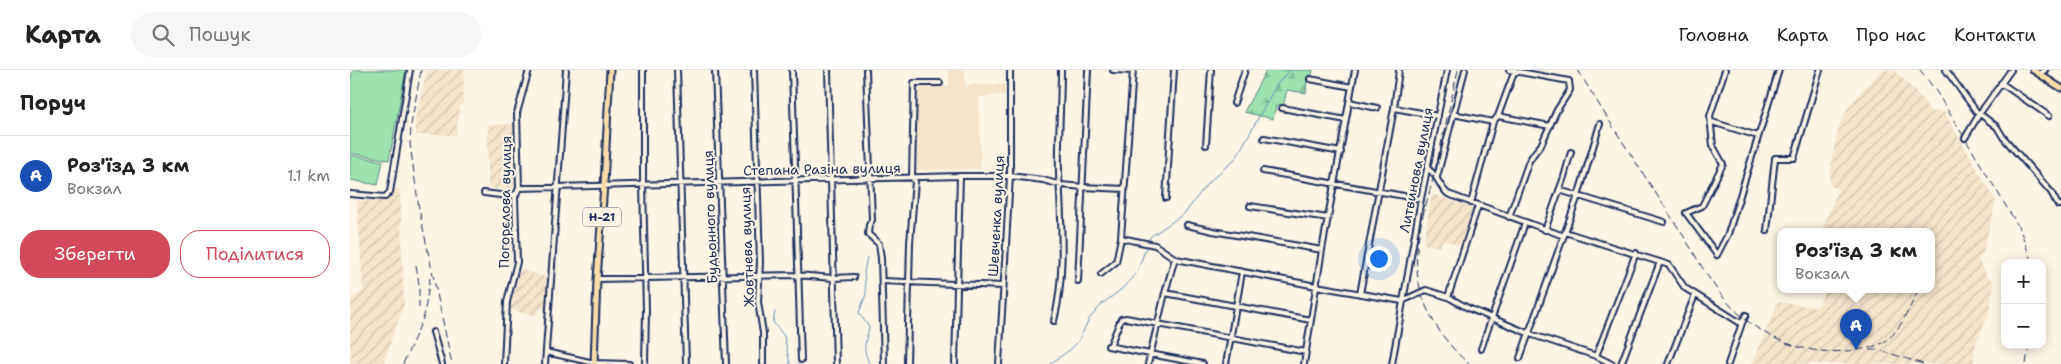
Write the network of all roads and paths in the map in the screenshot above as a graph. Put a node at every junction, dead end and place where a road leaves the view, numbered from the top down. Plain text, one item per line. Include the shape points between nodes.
1 (410, 70) edge
2 (529, 70) edge
3 (566, 70) edge
4 (610, 70) edge
5 (643, 70) edge
6 (677, 70) edge
7 (715, 70) edge
8 (754, 70) edge
9 (792, 70) edge
10 (828, 70) edge
11 (866, 70) edge
12 (1010, 70) edge
13 (1061, 70) edge
14 (1088, 70) edge
15 (1113, 70) edge
16 (1133, 70) edge
17 (1174, 70) edge
18 (1211, 70) edge
19 (1246, 70) edge
20 (1355, 70) edge
21 (1399, 70) edge
22 (1447, 70) edge
23 (1465, 70) edge
24 (1509, 70) edge
25 (1725, 70) edge
26 (1779, 70) edge
27 (1820, 70) edge
28 (1946, 70) edge
29 (2011, 70) edge
30 (2033, 70) edge
31 (2045, 70) edge
32 (1514, 71) edge
33 (2040, 74) junction
34 (1310, 79) dead end
35 (940, 83) dead end
36 (2001, 83) junction
37 (1352, 86) junction
38 (2061, 88) edge
39 (1349, 102) junction
40 (1234, 103) dead end
41 (1282, 108) dead end
42 (1377, 108) dead end
43 (1394, 108) junction
44 (1980, 113) junction
45 (1453, 114) junction
46 (1438, 116) junction
47 (1498, 116) junction
48 (2049, 116) dead end
49 (1346, 120) junction
50 (1493, 122) junction
51 (1712, 122) junction
52 (1600, 124) dead end
53 (1550, 126) junction
54 (1758, 136) junction
55 (1264, 138) dead end
56 (1965, 138) dead end
57 (1206, 146) dead end
58 (1341, 152) junction
59 (1571, 152) dead end
60 (1428, 169) junction
61 (1263, 171) dead end
62 (960, 176) junction
63 (1010, 176) junction
64 (1437, 177) junction
65 (912, 178) junction
66 (870, 179) junction
67 (832, 180) junction
68 (794, 181) junction
69 (757, 182) junction
70 (720, 183) junction
71 (1336, 183) junction
72 (681, 184) junction
73 (604, 185) junction
74 (643, 185) junction
75 (1061, 185) junction
76 (558, 186) junction
77 (1083, 187) junction
78 (519, 188) junction
79 (1125, 189) junction
80 (1559, 190) junction
81 (1377, 191) junction
82 (484, 193) dead end
83 (350, 194) edge
84 (516, 194) junction
85 (1578, 195) junction
86 (1166, 198) dead end
87 (1421, 199) junction
88 (1471, 203) junction
89 (2061, 205) edge
90 (1250, 206) dead end
91 (1478, 206) junction
92 (1509, 217) junction
93 (1328, 218) junction
94 (1664, 222) dead end
95 (1525, 223) junction
96 (1187, 225) dead end
97 (1545, 230) junction
98 (1768, 231) dead end
99 (1564, 234) junction
100 (1121, 238) junction
101 (1322, 250) junction
102 (1636, 253) junction
103 (1174, 258) junction
104 (1660, 262) junction
105 (1242, 272) junction
106 (1101, 274) dead end
107 (797, 275) junction
108 (684, 277) junction
109 (723, 277) junction
110 (760, 277) junction
111 (854, 277) dead end
112 (596, 278) junction
113 (645, 278) junction
114 (833, 278) junction
115 (882, 281) junction
116 (1078, 281) dead end
117 (910, 282) junction
118 (957, 284) junction
119 (1003, 286) junction
120 (1316, 286) junction
121 (1165, 293) junction
122 (1360, 294) junction
123 (1695, 295) junction
124 (1448, 297) junction
125 (1402, 300) junction
126 (1236, 306) junction
127 (1746, 314) dead end
128 (1492, 319) junction
129 (1311, 320) junction
130 (1054, 322) dead end
131 (1742, 323) junction
132 (1158, 324) junction
133 (433, 332) dead end
134 (1530, 334) junction
135 (1230, 337) junction
136 (1481, 349) dead end
137 (546, 352) junction
138 (1306, 352) junction
139 (1150, 354) junction
140 (1596, 356) junction
141 (1520, 358) dead end
142 (801, 360) dead end
143 (594, 363) edge
144 (442, 364) edge
145 (504, 364) edge
146 (545, 364) edge
147 (629, 364) edge
148 (645, 364) edge
149 (686, 364) edge
150 (726, 364) edge
151 (763, 364) edge
152 (836, 364) edge
153 (884, 364) edge
154 (907, 364) edge
155 (955, 364) edge
156 (999, 364) edge
157 (1148, 364) edge
158 (1203, 364) edge
159 (1226, 364) edge
160 (1304, 364) edge
161 (1392, 364) edge
162 (1612, 364) edge
163 (1621, 364) edge
164 (1668, 364) edge
165 (1728, 364) edge

1 - 83 street via 390,192 385,197
2 - 78 street, Погорєлова вулиця via 517,113
3 - 76 street
4 - 73 main road, Н-21
5 - 74 street
6 - 72 street
7 - 70 street, Будьонного вулиця
8 - 69 street, Жовтнева вулиця
9 - 68 street
10 - 67 street
11 - 66 street
12 - 63 street, Шевченка вулиця
13 - 75 street
14 - 77 street
15 - 16 street
16 - 79 street
17 - 86 street
18 - 57 street
19 - 40 street
20 - 37 street
21 - 43 street
22 - 46 street, Литвинова вулиця
23 - 45 street
24 - 32 street
25 - 51 street via 1710,116
26 - 54 street
27 - 98 street via 1794,158 1775,158
28 - 44 street
29 - 36 street
30 - 33 main road
31 - 33 street
32 - 47 street
32 - 53 street via 1569,81 1570,90 1556,110
33 - 38 main road
34 - 37 street
35 - 65 street via 914,83
36 - 44 street
36 - 48 street
37 - 39 street
39 - 42 street
39 - 49 street
41 - 49 street
43 - 46 street
43 - 81 street
44 - 56 street
44 - 89 street via 1997,126
45 - 50 street
45 - 64 street
46 - 60 street, Литвинова вулиця
47 - 50 street
47 - 53 street
49 - 58 street
50 - 88 street
51 - 54 street
51 - 54 street via 1713,146 1723,164 1702,206 1686,212 1717,255 1728,234
52 - 85 street
53 - 92 street via 1529,162
55 - 58 street
58 - 71 street
59 - 80 street
60 - 64 street
60 - 87 street, Литвинова вулиця
61 - 71 street
62 - 63 street, Степана Разіна вулиця
62 - 65 street, Степана Разіна вулиця
62 - 118 street
63 - 75 street, Степана Разіна вулиця
63 - 119 street, Шевченка вулиця
64 - 88 street via 1446,193
65 - 66 street, Степана Разіна вулиця
65 - 117 street via 915,181
66 - 67 street, Степана Разіна вулиця
66 - 115 street via 872,220 868,234 879,244
67 - 68 street, Степана Разіна вулиця
67 - 114 street
68 - 69 street, Степана Разіна вулиця
68 - 107 street
69 - 70 street, Степана Разіна вулиця
69 - 110 street, Жовтнева вулиця
70 - 72 street, Степана Разіна вулиця
70 - 109 street, Будьонного вулиця
71 - 81 street
71 - 93 street
72 - 74 street, Степана Разіна вулиця
72 - 108 street
73 - 74 street, Степана Разіна вулиця
73 - 76 street, Степана Разіна вулиця
73 - 112 main road, Н-21
74 - 113 street
75 - 77 street, Степана Разіна вулиця
75 - 130 street via 1061,264
76 - 78 street, Степана Разіна вулиця
76 - 137 street
77 - 79 street, Степана Разіна вулиця
77 - 116 street
78 - 84 street, Погорєлова вулиця
79 - 100 street
80 - 85 street
80 - 97 street
81 - 87 street
81 - 122 street
82 - 84 street
84 - 145 street, Погорєлова вулиця via 517,262 506,302
85 - 94 street
85 - 99 street
87 - 125 street, Литвинова вулиця
88 - 91 street
90 - 93 street
91 - 92 street
91 - 124 street
92 - 95 street
93 - 101 street
95 - 97 street
95 - 128 street
96 - 101 street
97 - 99 street
99 - 102 street
99 - 134 street
100 - 103 street via 1155,245
100 - 106 street via 1116,262
101 - 120 street
102 - 104 street
102 - 140 street
103 - 105 street
103 - 121 street
104 - 123 street via 1669,265 1685,288
104 - 163 street
105 - 120 street
105 - 126 street
107 - 110 street
107 - 114 street
107 - 142 street
108 - 109 street
108 - 113 street
108 - 149 street
109 - 110 street
109 - 150 street, Будьонного вулиця
110 - 151 street, Жовтнева вулиця via 758,302 763,332
111 - 114 street
112 - 113 street
112 - 143 main road, Н-21
113 - 148 street
114 - 152 street
115 - 117 street
115 - 153 street
117 - 118 street
117 - 154 street
118 - 119 street
118 - 155 street
119 - 156 street, Шевченка вулиця
120 - 122 street
120 - 129 street
121 - 126 street
121 - 132 street
122 - 125 street
123 - 131 street
123 - 164 street
124 - 125 street via 1426,290
124 - 128 street
125 - 161 street, Литвинова вулиця
126 - 129 street
126 - 135 street
127 - 131 street
128 - 134 street
128 - 136 street
129 - 138 street
131 - 165 street
132 - 135 street
132 - 139 street
132 - 139 street via 1121,319 1109,346
133 - 144 street
134 - 140 street
134 - 141 street
135 - 138 street
135 - 159 street
137 - 143 street
137 - 146 street
138 - 160 street
139 - 157 street
139 - 158 street
140 - 162 street
143 - 147 street

